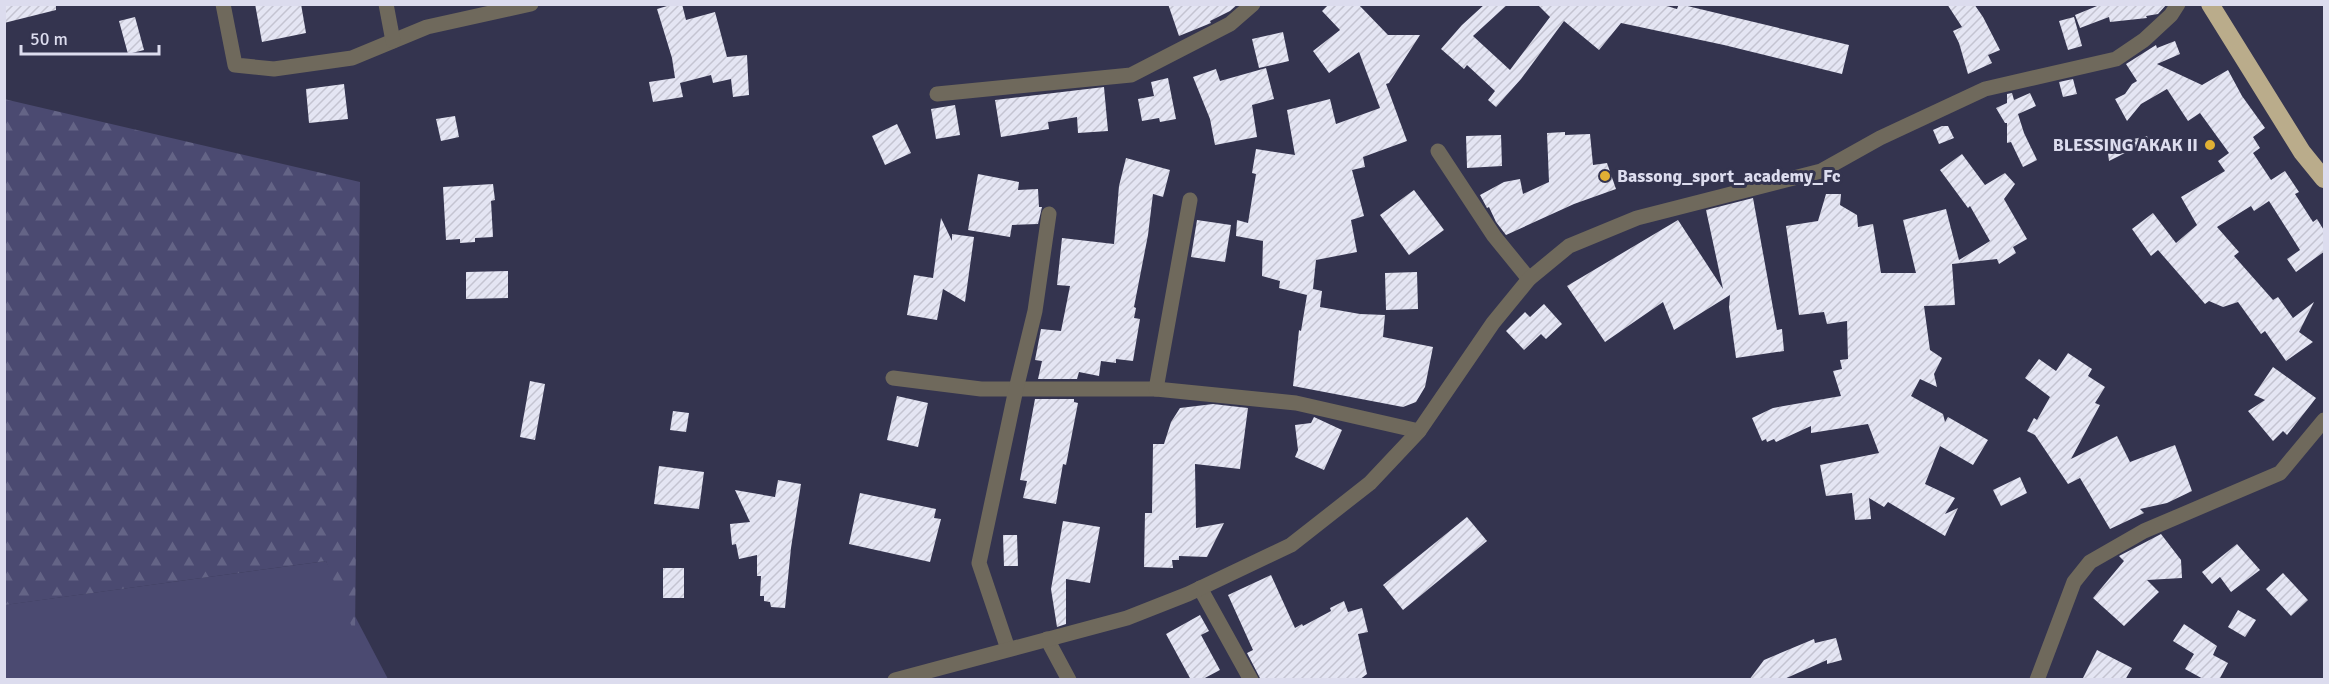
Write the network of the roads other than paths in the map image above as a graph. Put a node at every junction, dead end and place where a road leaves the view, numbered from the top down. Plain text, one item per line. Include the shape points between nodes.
1 (223, 4) edge
2 (386, 4) edge
3 (531, 4) edge
4 (1253, 4) edge
5 (2178, 4) edge
6 (2210, 4) edge
7 (393, 41) junction
8 (937, 94) dead end
9 (1438, 151) dead end
10 (2325, 179) edge
11 (1190, 200) dead end
12 (1049, 214) dead end
13 (1529, 279) junction
14 (893, 378) dead end
15 (1016, 389) junction
16 (1156, 389) junction
17 (2325, 420) edge
18 (1419, 431) junction
19 (1200, 588) junction
20 (1047, 639) junction
21 (1008, 649) junction
22 (895, 680) edge
23 (1069, 680) edge
24 (1251, 680) edge
25 (2037, 680) edge

1 - 7 street via 236,65 274,69 352,58
2 - 7 street
3 - 7 street via 427,27
4 - 8 street via 1230,24 1131,75
5 - 13 street via 2144,40 2116,59 1985,89 1880,138 1821,171 1637,218 1569,246
6 - 10 highway via 2302,152
9 - 13 street via 1494,236
11 - 16 street
12 - 15 street via 1035,311
13 - 18 street via 1493,323
14 - 15 street via 981,389
15 - 16 street
15 - 21 street via 979,562
16 - 18 street via 1296,404
17 - 25 street via 2280,473 2144,531 2090,562 2074,582
18 - 19 street via 1370,483 1317,527 1291,545
19 - 20 street via 1127,618
19 - 24 street
20 - 21 street
20 - 23 street
21 - 22 street

